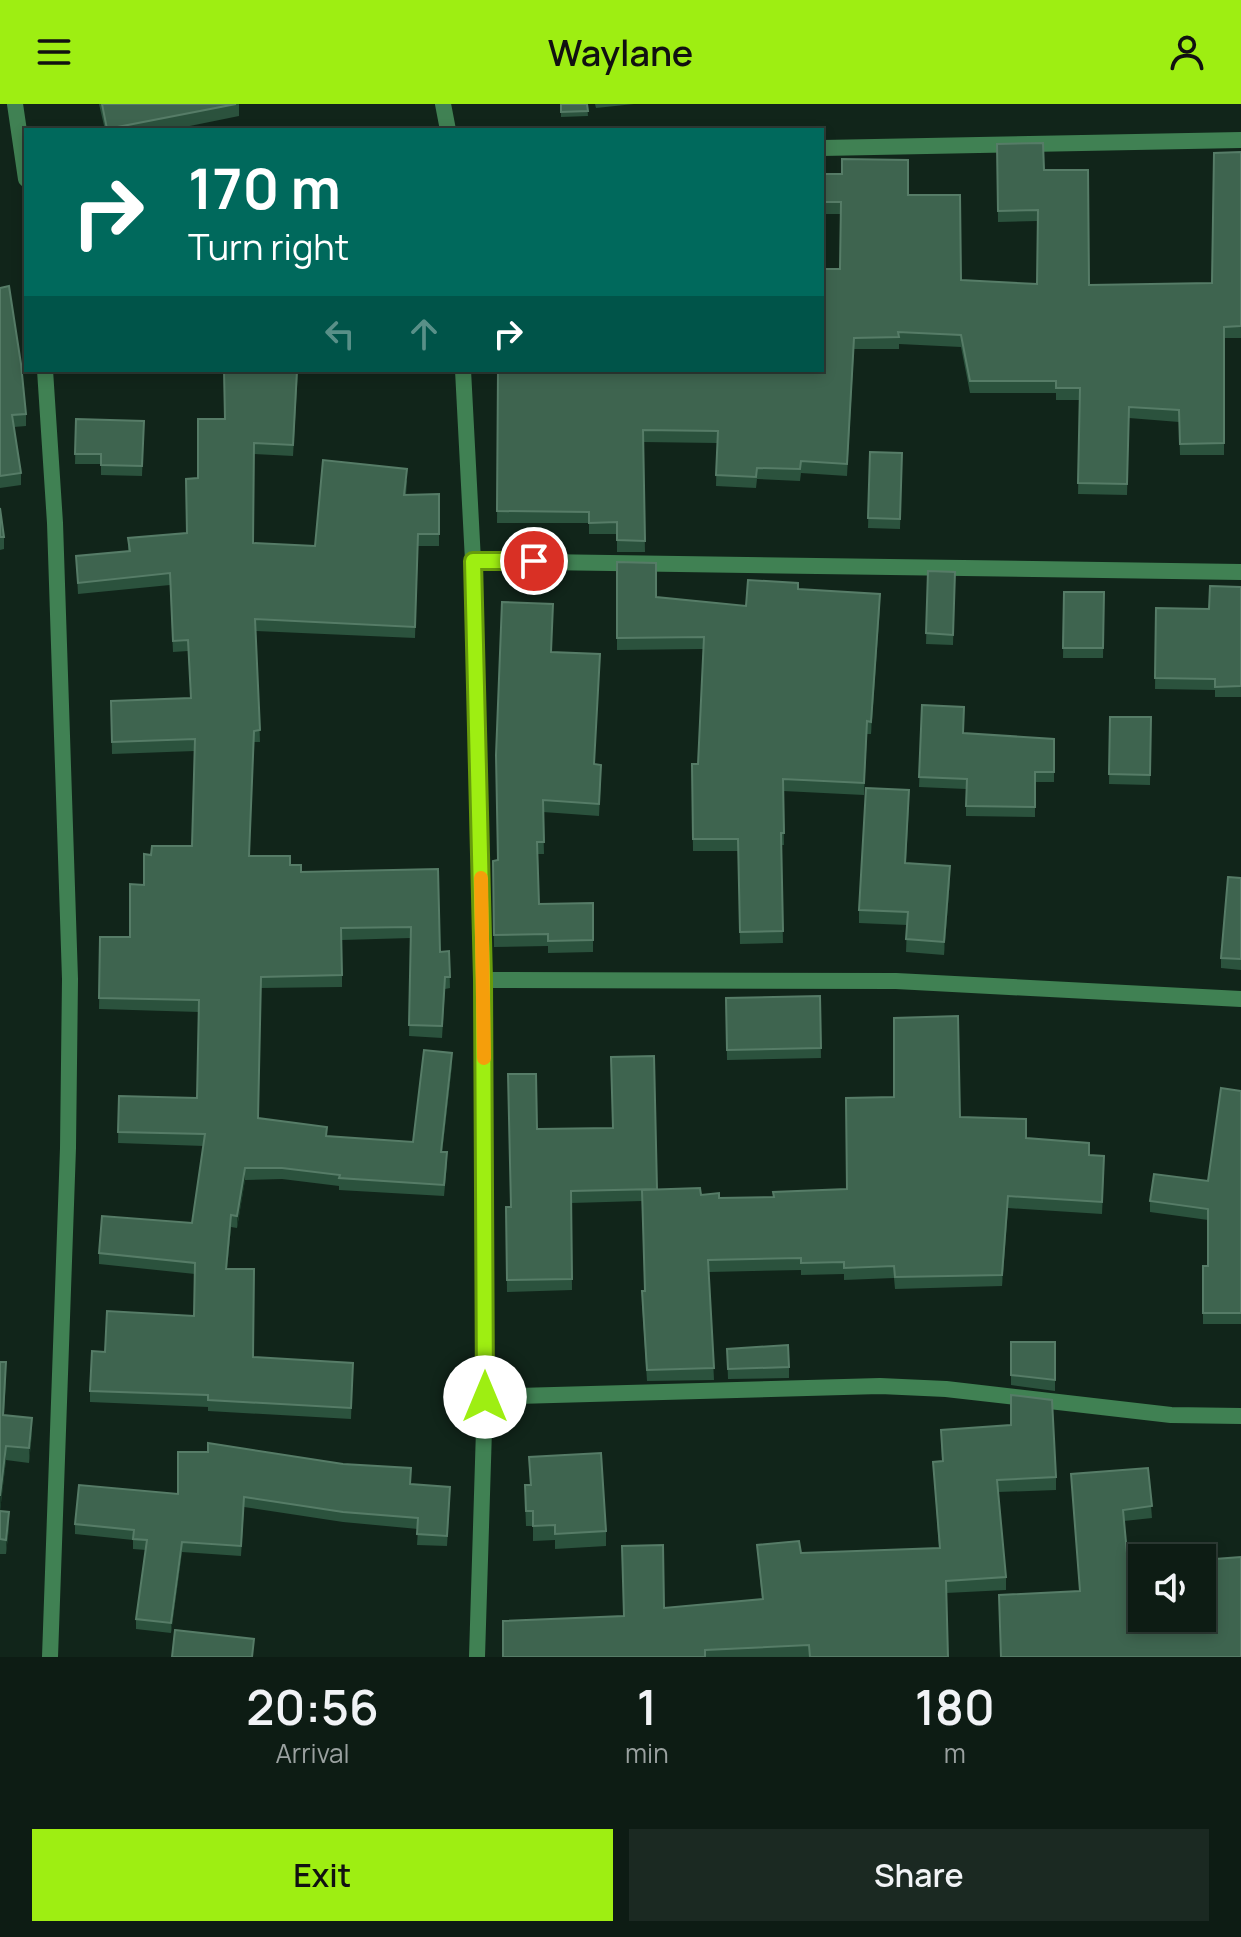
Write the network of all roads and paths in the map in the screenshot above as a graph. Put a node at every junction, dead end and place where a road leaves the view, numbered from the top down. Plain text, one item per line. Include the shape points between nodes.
1 (15, 104) edge
2 (443, 104) edge
3 (448, 128) edge
4 (1241, 140) edge
5 (824, 148) edge
6 (24, 165) edge
7 (45, 372) edge
8 (463, 372) edge
9 (473, 561) junction
10 (1241, 572) edge
11 (483, 980) junction
12 (1241, 999) edge
13 (485, 1397) junction
14 (1241, 1416) edge
15 (50, 1657) edge
16 (477, 1657) edge

1 - 6 street
2 - 3 street
4 - 5 street
7 - 15 street via 70,979
8 - 9 street
9 - 10 street
9 - 11 street
11 - 12 street via 896,981
11 - 13 street
13 - 14 street via 880,1386 1171,1415
13 - 16 street

